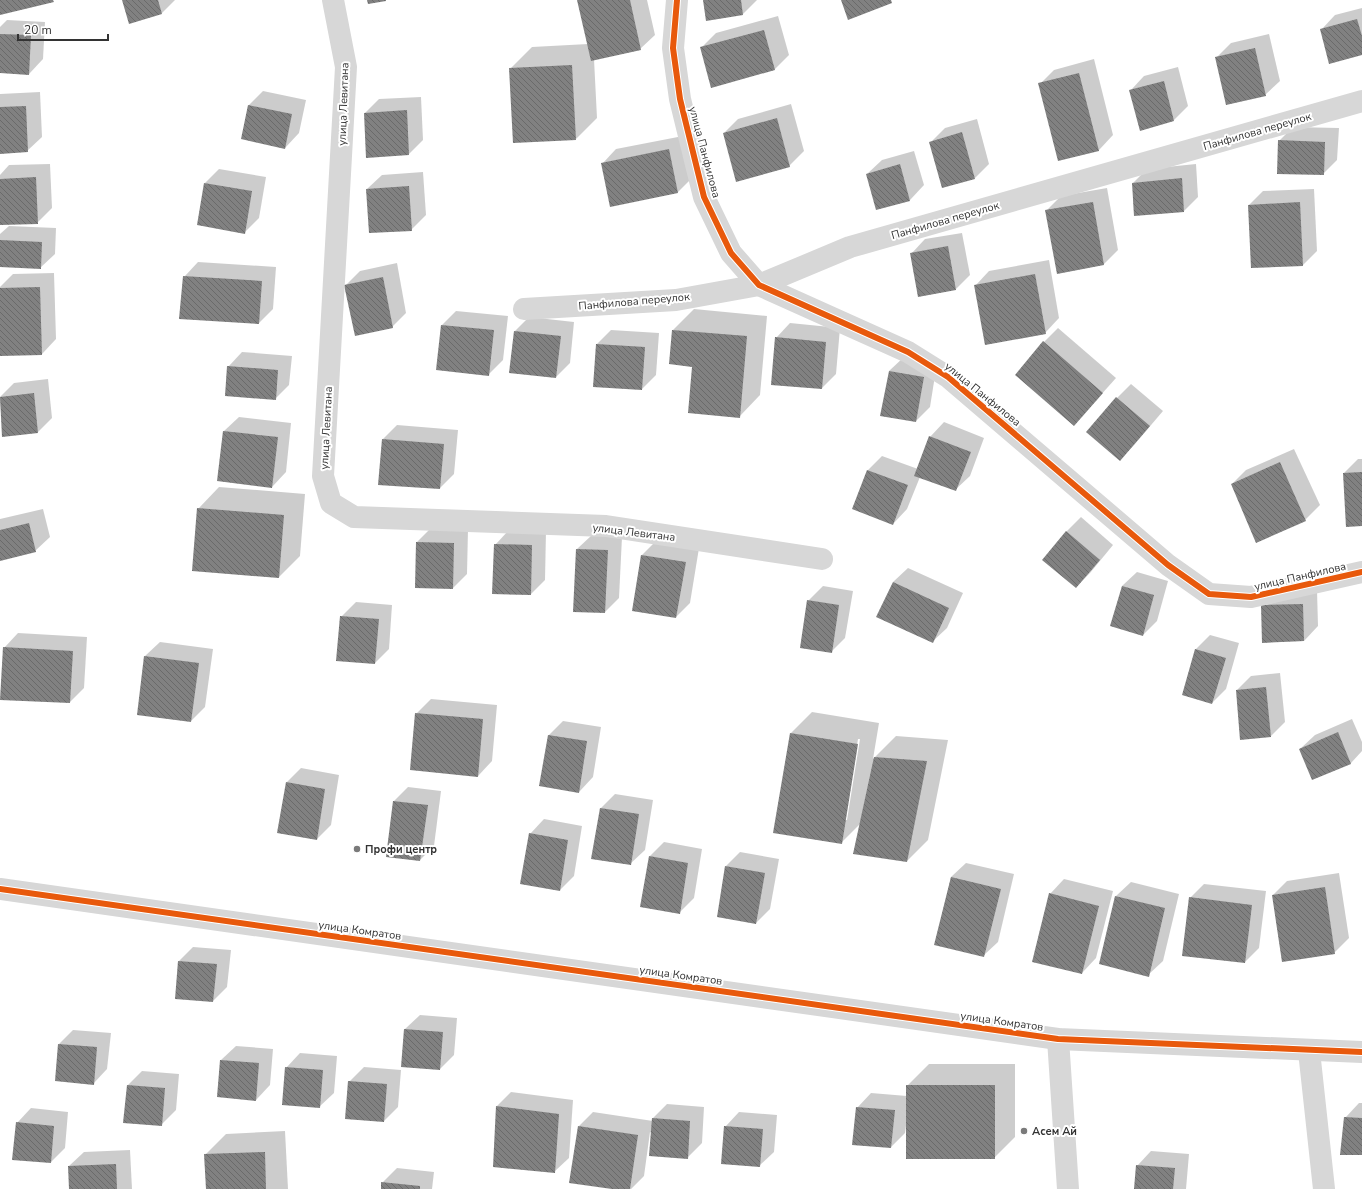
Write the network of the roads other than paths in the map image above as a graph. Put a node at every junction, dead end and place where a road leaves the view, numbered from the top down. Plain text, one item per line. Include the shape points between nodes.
1 (333, 0) edge
2 (677, 0) edge
3 (1362, 101) edge
4 (759, 285) junction
5 (524, 309) dead end
6 (822, 559) dead end
7 (1362, 572) edge
8 (0, 889) edge
9 (1058, 1039) junction
10 (1309, 1051) junction
11 (1362, 1052) edge
12 (1068, 1189) edge
13 (1324, 1189) edge

1 - 6 street, улица Левитана via 346,67 323,476 331,503 354,516 606,526
2 - 4 street, улица Панфилова via 673,48 680,99 704,197 731,253
3 - 4 street, Панфилова переулок via 850,247
4 - 5 street, Панфилова переулок via 676,300
4 - 7 street, улица Панфилова via 908,352 948,377 1168,565 1209,594 1252,597
8 - 9 street, улица Комратов
9 - 10 street, улица Комратов
9 - 12 street
10 - 11 street, улица Комратов
10 - 13 street

